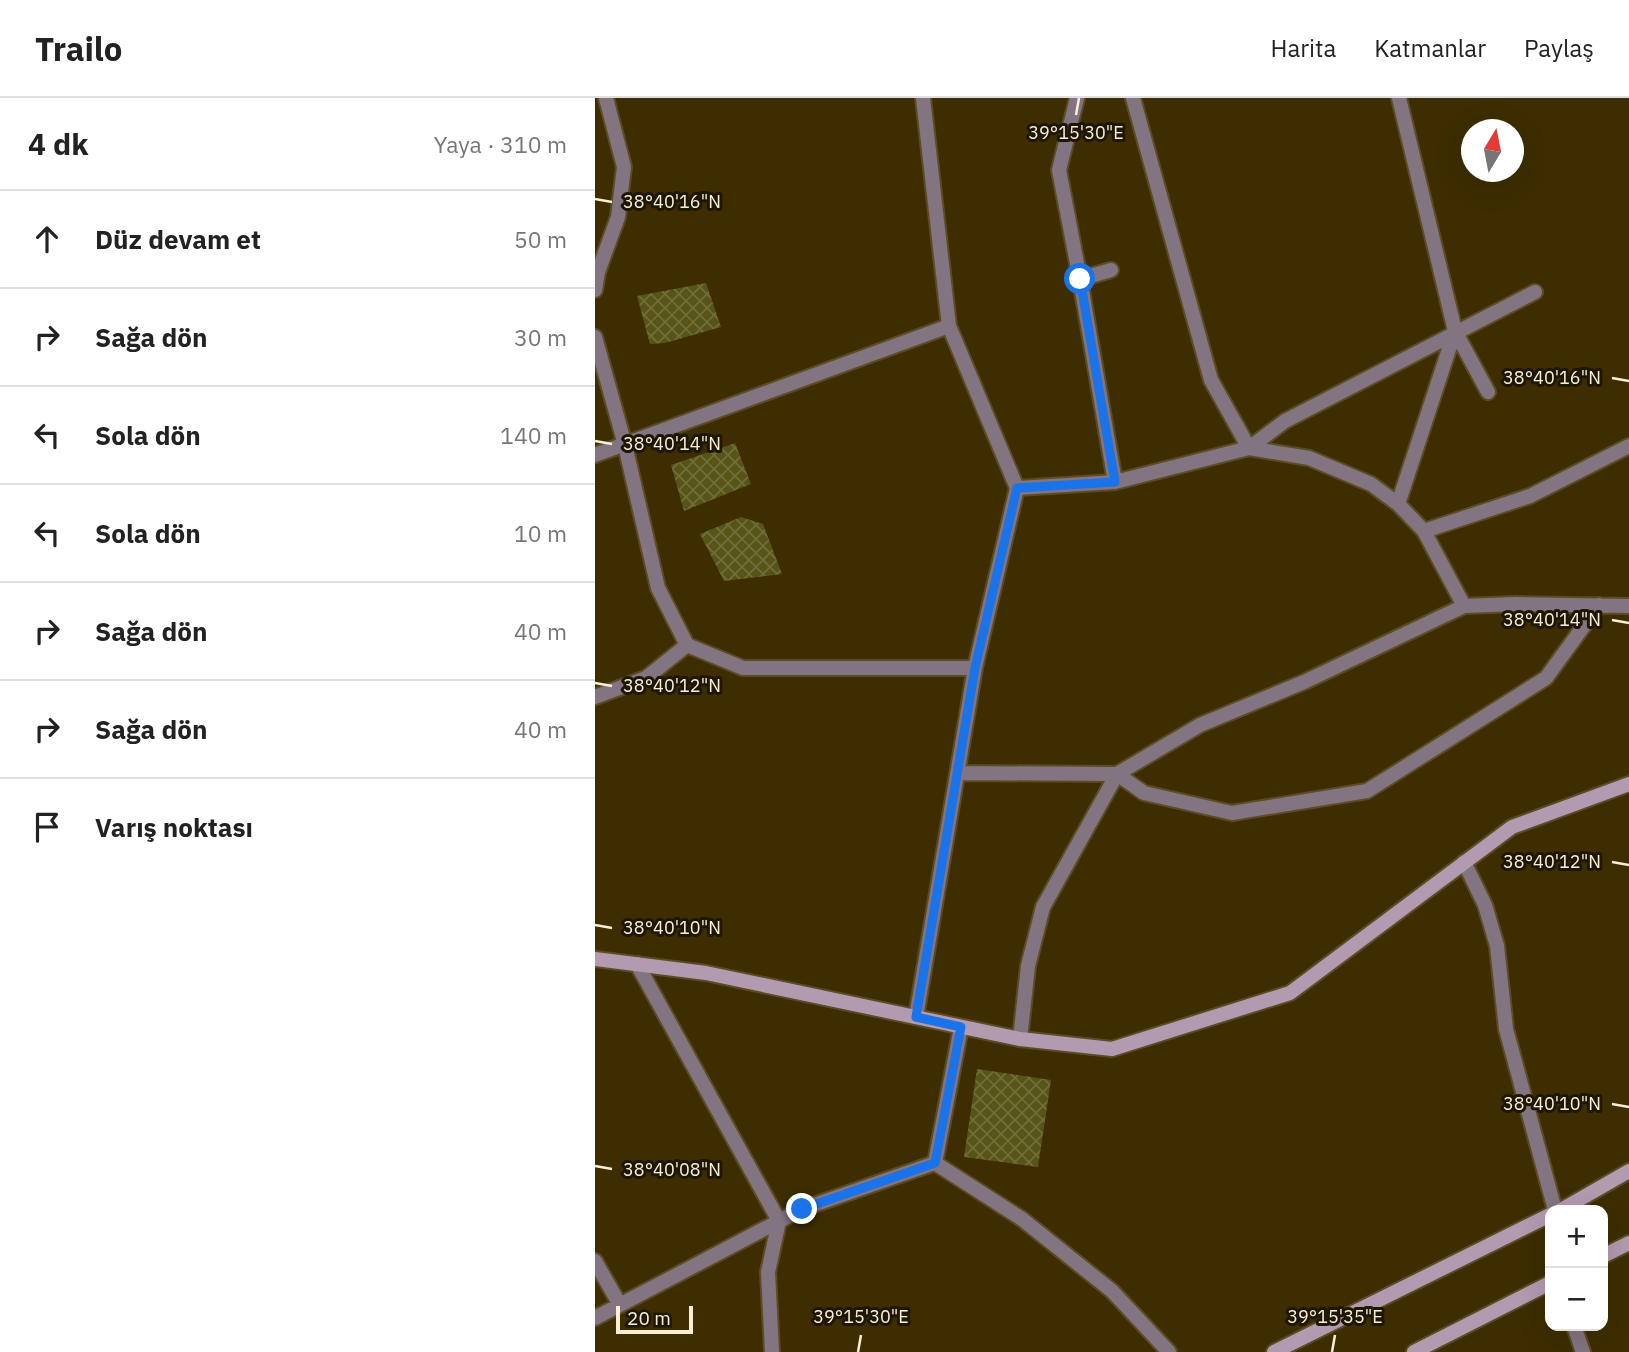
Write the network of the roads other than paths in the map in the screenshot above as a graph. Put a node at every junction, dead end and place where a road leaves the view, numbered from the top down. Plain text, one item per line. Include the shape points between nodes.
1 (606, 98) edge
2 (923, 98) edge
3 (1077, 98) edge
4 (1133, 98) edge
5 (1399, 98) edge
6 (1111, 270) dead end
7 (1080, 279) junction
8 (595, 290) edge
9 (1535, 292) dead end
10 (949, 326) junction
11 (1455, 331) junction
12 (595, 337) edge
13 (1488, 392) dead end
14 (625, 445) junction
15 (1629, 446) edge
16 (1248, 448) junction
17 (595, 455) edge
18 (1115, 482) junction
19 (1017, 488) junction
20 (1398, 504) junction
21 (1424, 531) junction
22 (1599, 605) junction
23 (1464, 606) junction
24 (1629, 606) edge
25 (687, 645) junction
26 (975, 668) junction
27 (595, 697) edge
28 (957, 773) junction
29 (1117, 774) junction
30 (1629, 784) edge
31 (1464, 862) junction
32 (595, 959) edge
33 (637, 964) junction
34 (916, 1017) junction
35 (961, 1027) junction
36 (1020, 1039) junction
37 (935, 1163) junction
38 (1629, 1171) edge
39 (1554, 1205) edge
40 (1570, 1205) edge
41 (1545, 1217) edge
42 (779, 1221) junction
43 (1629, 1243) edge
44 (1608, 1254) edge
45 (595, 1261) edge
46 (1545, 1286) edge
47 (620, 1305) junction
48 (595, 1318) edge
49 (1576, 1331) edge
50 (772, 1352) edge
51 (1169, 1352) edge
52 (1274, 1352) edge
53 (1414, 1352) edge
54 (1583, 1352) edge

1 - 8 street via 624,167 618,217
2 - 10 street
3 - 7 street via 1059,170
4 - 16 street via 1211,380
5 - 11 street
6 - 7 street
7 - 18 street
9 - 11 street
10 - 14 street
10 - 19 street
11 - 13 street
11 - 16 street via 1285,421
11 - 20 street
12 - 14 street
14 - 17 street
14 - 25 street via 658,588
15 - 21 street via 1530,496
16 - 18 street
16 - 20 street via 1308,458 1371,484
18 - 19 street
19 - 26 street
20 - 21 street
21 - 23 street
22 - 23 street
22 - 24 street
22 - 29 street via 1546,678 1367,790 1232,813 1144,793
23 - 29 street via 1304,682 1200,725
25 - 26 street via 743,668
25 - 27 street via 646,678
26 - 28 street
28 - 29 street
28 - 34 street
29 - 36 street via 1043,907 1028,966
30 - 31 street via 1512,827
31 - 36 street via 1290,993 1112,1049
31 - 39 street via 1485,905 1497,946 1506,1029
32 - 33 street
33 - 34 street via 706,973
33 - 42 street
34 - 35 street
35 - 36 street
35 - 37 street
37 - 42 street
37 - 51 street via 1022,1219 1112,1291
38 - 40 street
41 - 52 street
42 - 47 street
42 - 50 street via 768,1272
43 - 44 street
45 - 47 street
46 - 53 street
47 - 48 street
49 - 54 street

